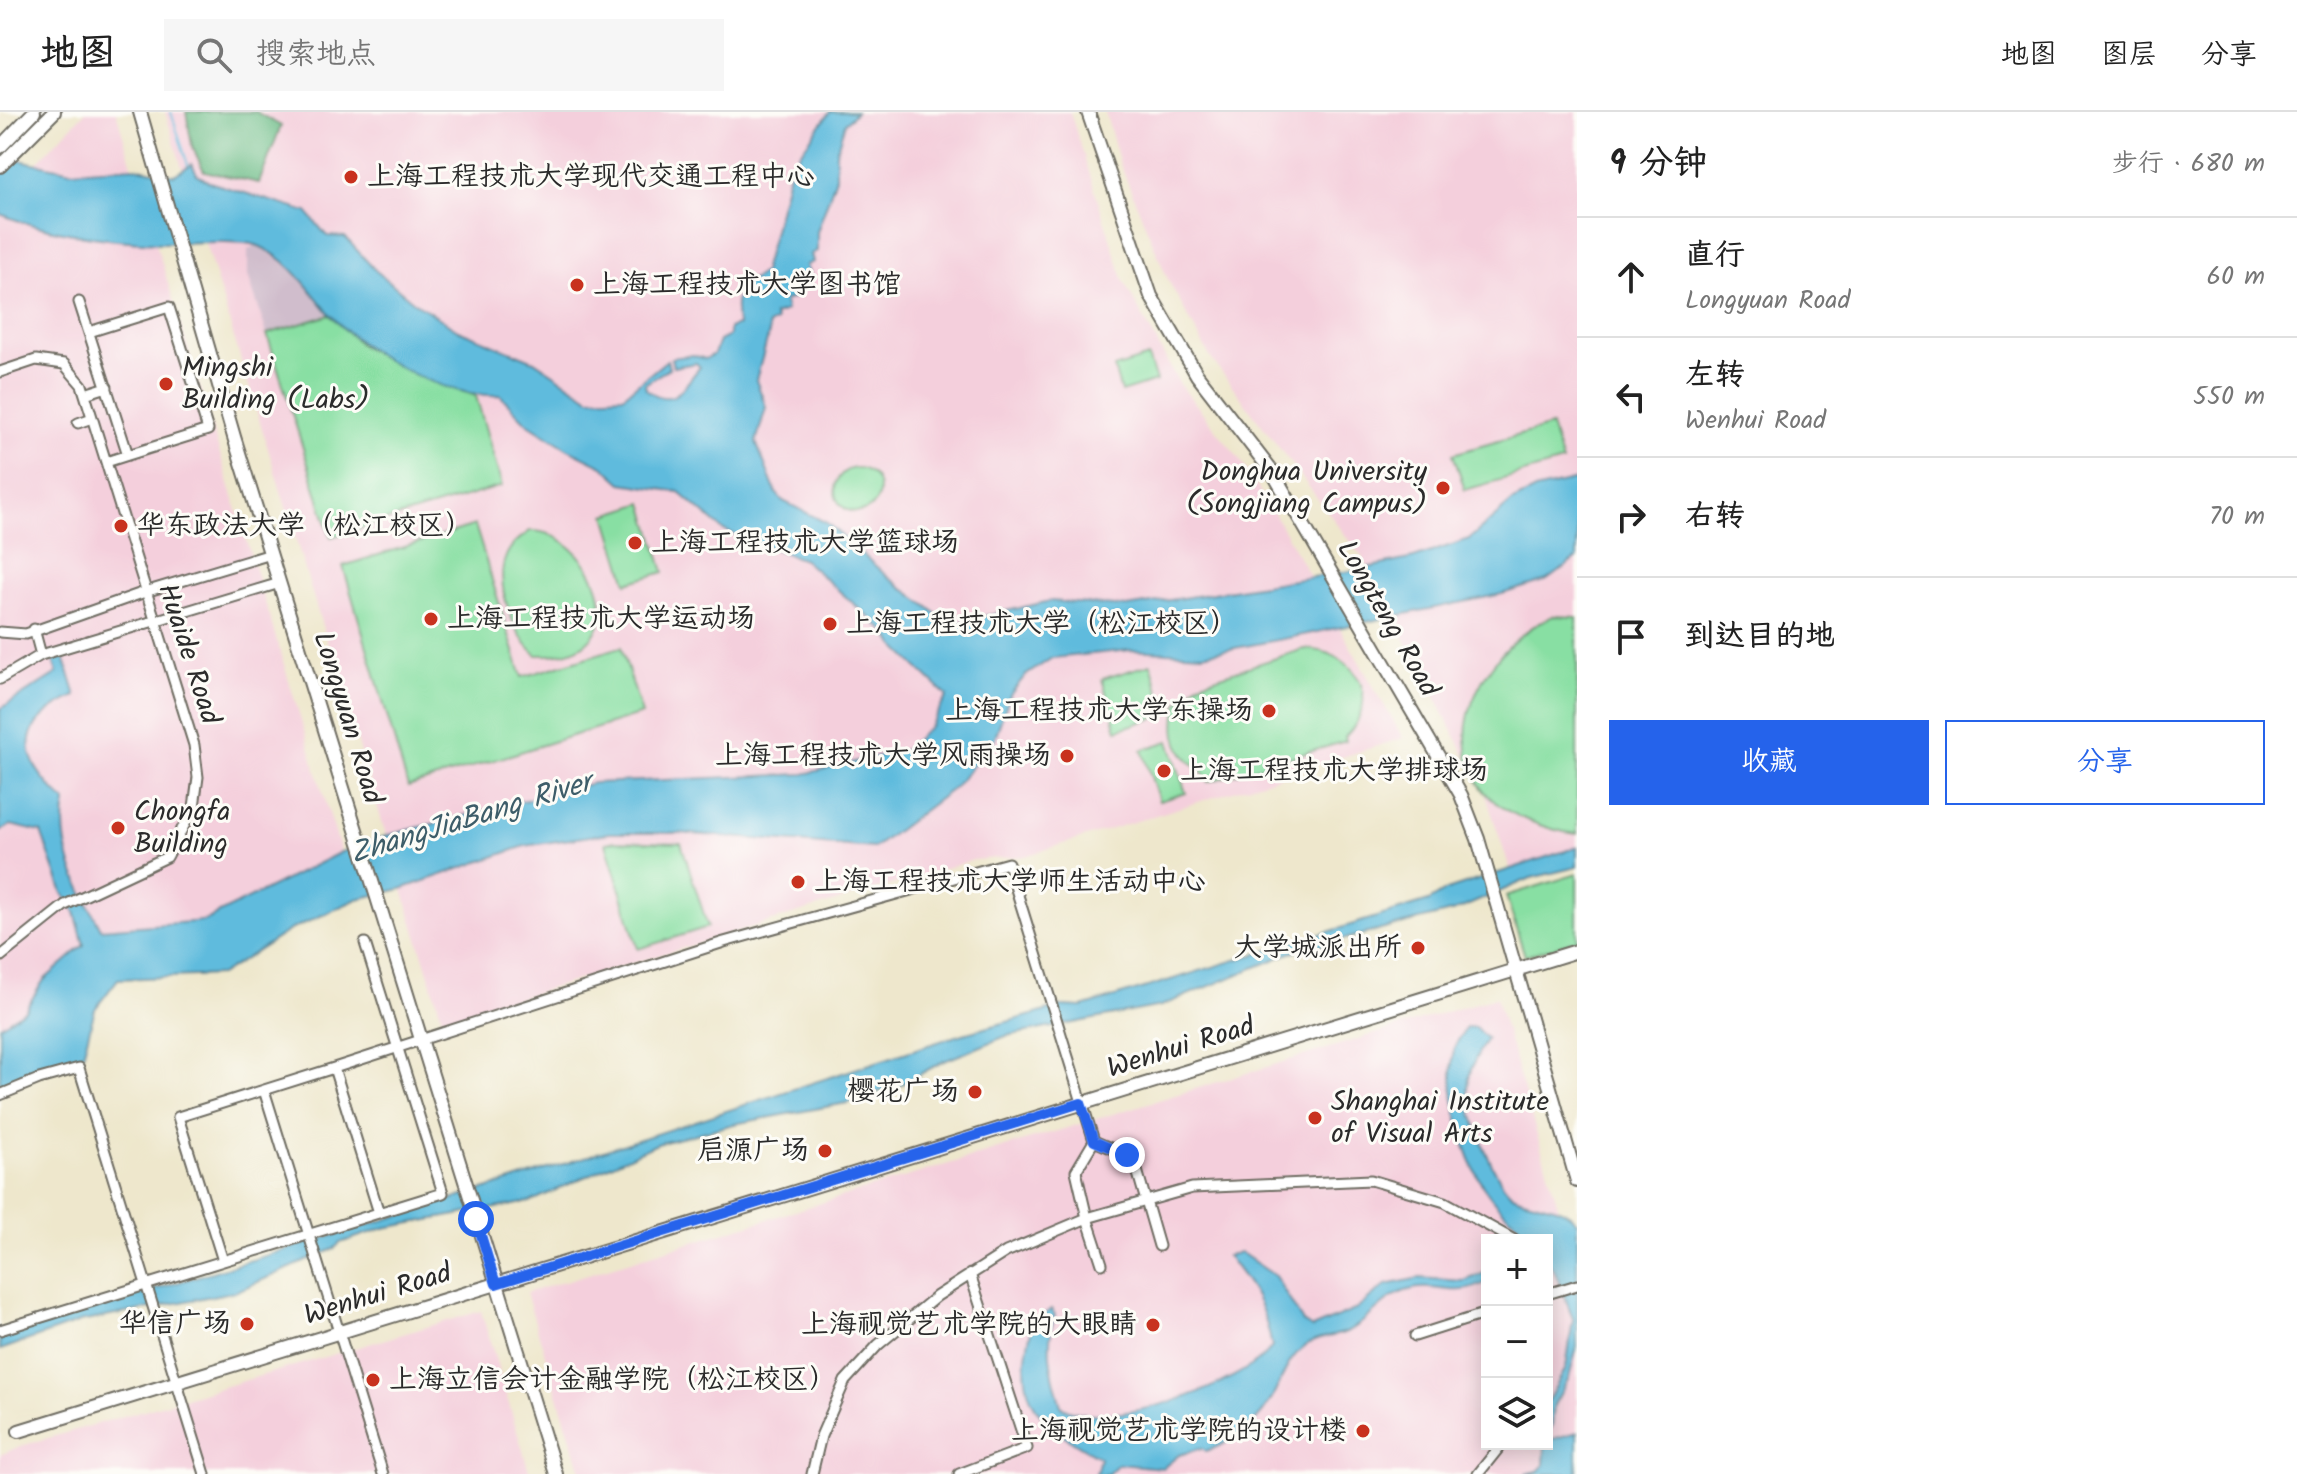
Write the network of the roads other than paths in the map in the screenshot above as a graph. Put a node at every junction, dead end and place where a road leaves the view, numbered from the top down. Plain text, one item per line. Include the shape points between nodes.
1 (34, 112) edge
2 (54, 112) edge
3 (140, 112) edge
4 (1088, 112) edge
5 (0, 147) edge
6 (1, 165) edge
7 (79, 302) dead end
8 (89, 332) junction
9 (0, 372) edge
10 (107, 387) junction
11 (85, 394) junction
12 (92, 418) junction
13 (78, 423) dead end
14 (128, 455) junction
15 (106, 462) junction
16 (271, 554) junction
17 (280, 583) junction
18 (145, 592) junction
19 (155, 621) junction
20 (34, 629) junction
21 (0, 632) edge
22 (41, 655) junction
23 (0, 679) edge
24 (365, 943) dead end
25 (1577, 951) edge
26 (0, 957) edge
27 (1513, 970) junction
28 (420, 1039) junction
29 (397, 1048) junction
30 (334, 1068) junction
31 (264, 1090) junction
32 (0, 1095) edge
33 (1081, 1103) junction
34 (1094, 1141) junction
35 (1577, 1181) edge
36 (1145, 1200) junction
37 (379, 1213) junction
38 (1087, 1218) junction
39 (309, 1234) junction
40 (1503, 1234) edge
41 (1159, 1246) dead end
42 (223, 1261) junction
43 (1102, 1264) dead end
44 (970, 1274) junction
45 (496, 1284) junction
46 (147, 1285) junction
47 (1577, 1285) edge
48 (1553, 1292) edge
49 (1481, 1315) edge
50 (0, 1330) edge
51 (340, 1332) junction
52 (1415, 1336) dead end
53 (178, 1382) junction
54 (19, 1431) dead end
55 (1497, 1450) edge
56 (205, 1474) edge
57 (383, 1474) edge
58 (556, 1474) edge
59 (812, 1474) edge
60 (959, 1474) edge
61 (1478, 1474) edge

1 - 5 main road
2 - 6 main road
3 - 16 main road, Longyuan Road
4 - 27 main road, Longteng Road via 1151,296 1197,375 1273,473 1461,795
7 - 8 street
8 - 10 street
8 - 14 street via 169,307 208,430
9 - 11 street, Huaide Road via 36,360 64,364
10 - 11 street
10 - 14 street
11 - 12 street, Huaide Road
12 - 13 street
12 - 15 street, Huaide Road
14 - 15 street
15 - 18 street, Huaide Road
16 - 17 main road, Longyuan Road
16 - 18 street
17 - 19 street
17 - 28 main road, Longyuan Road
18 - 19 street, Huaide Road
18 - 20 street
19 - 22 street
19 - 26 street, Huaide Road via 194,745 194,807 167,857 65,905
20 - 21 street via 26,634
20 - 22 street
22 - 23 street
24 - 29 street
25 - 27 main road, Wenhui Road
27 - 33 main road, Wenhui Road
27 - 35 main road, Longteng Road
28 - 29 street
28 - 33 street via 724,942 1008,863
28 - 45 main road, Longyuan Road
29 - 30 street
29 - 37 street via 443,1193
30 - 31 street
30 - 37 street
31 - 39 street
31 - 42 street via 178,1117
32 - 46 street via 79,1068
33 - 34 street
33 - 45 main road, Wenhui Road
34 - 36 street via 1127,1155
34 - 38 street via 1076,1171
36 - 38 street
36 - 40 street via 1222,1185 1371,1180 1445,1202
36 - 41 street
37 - 39 street
38 - 43 street
38 - 44 street via 1006,1252
39 - 42 street
39 - 51 street
42 - 46 street
44 - 59 street via 878,1345 845,1381 821,1436
44 - 60 street via 1027,1448
45 - 51 main road, Wenhui Road
45 - 58 main road, Longyuan Road
46 - 50 street
46 - 53 street
47 - 48 street
49 - 52 street
51 - 53 main road, Wenhui Road
51 - 57 street
53 - 54 main road, Wenhui Road
53 - 56 street
55 - 61 street

